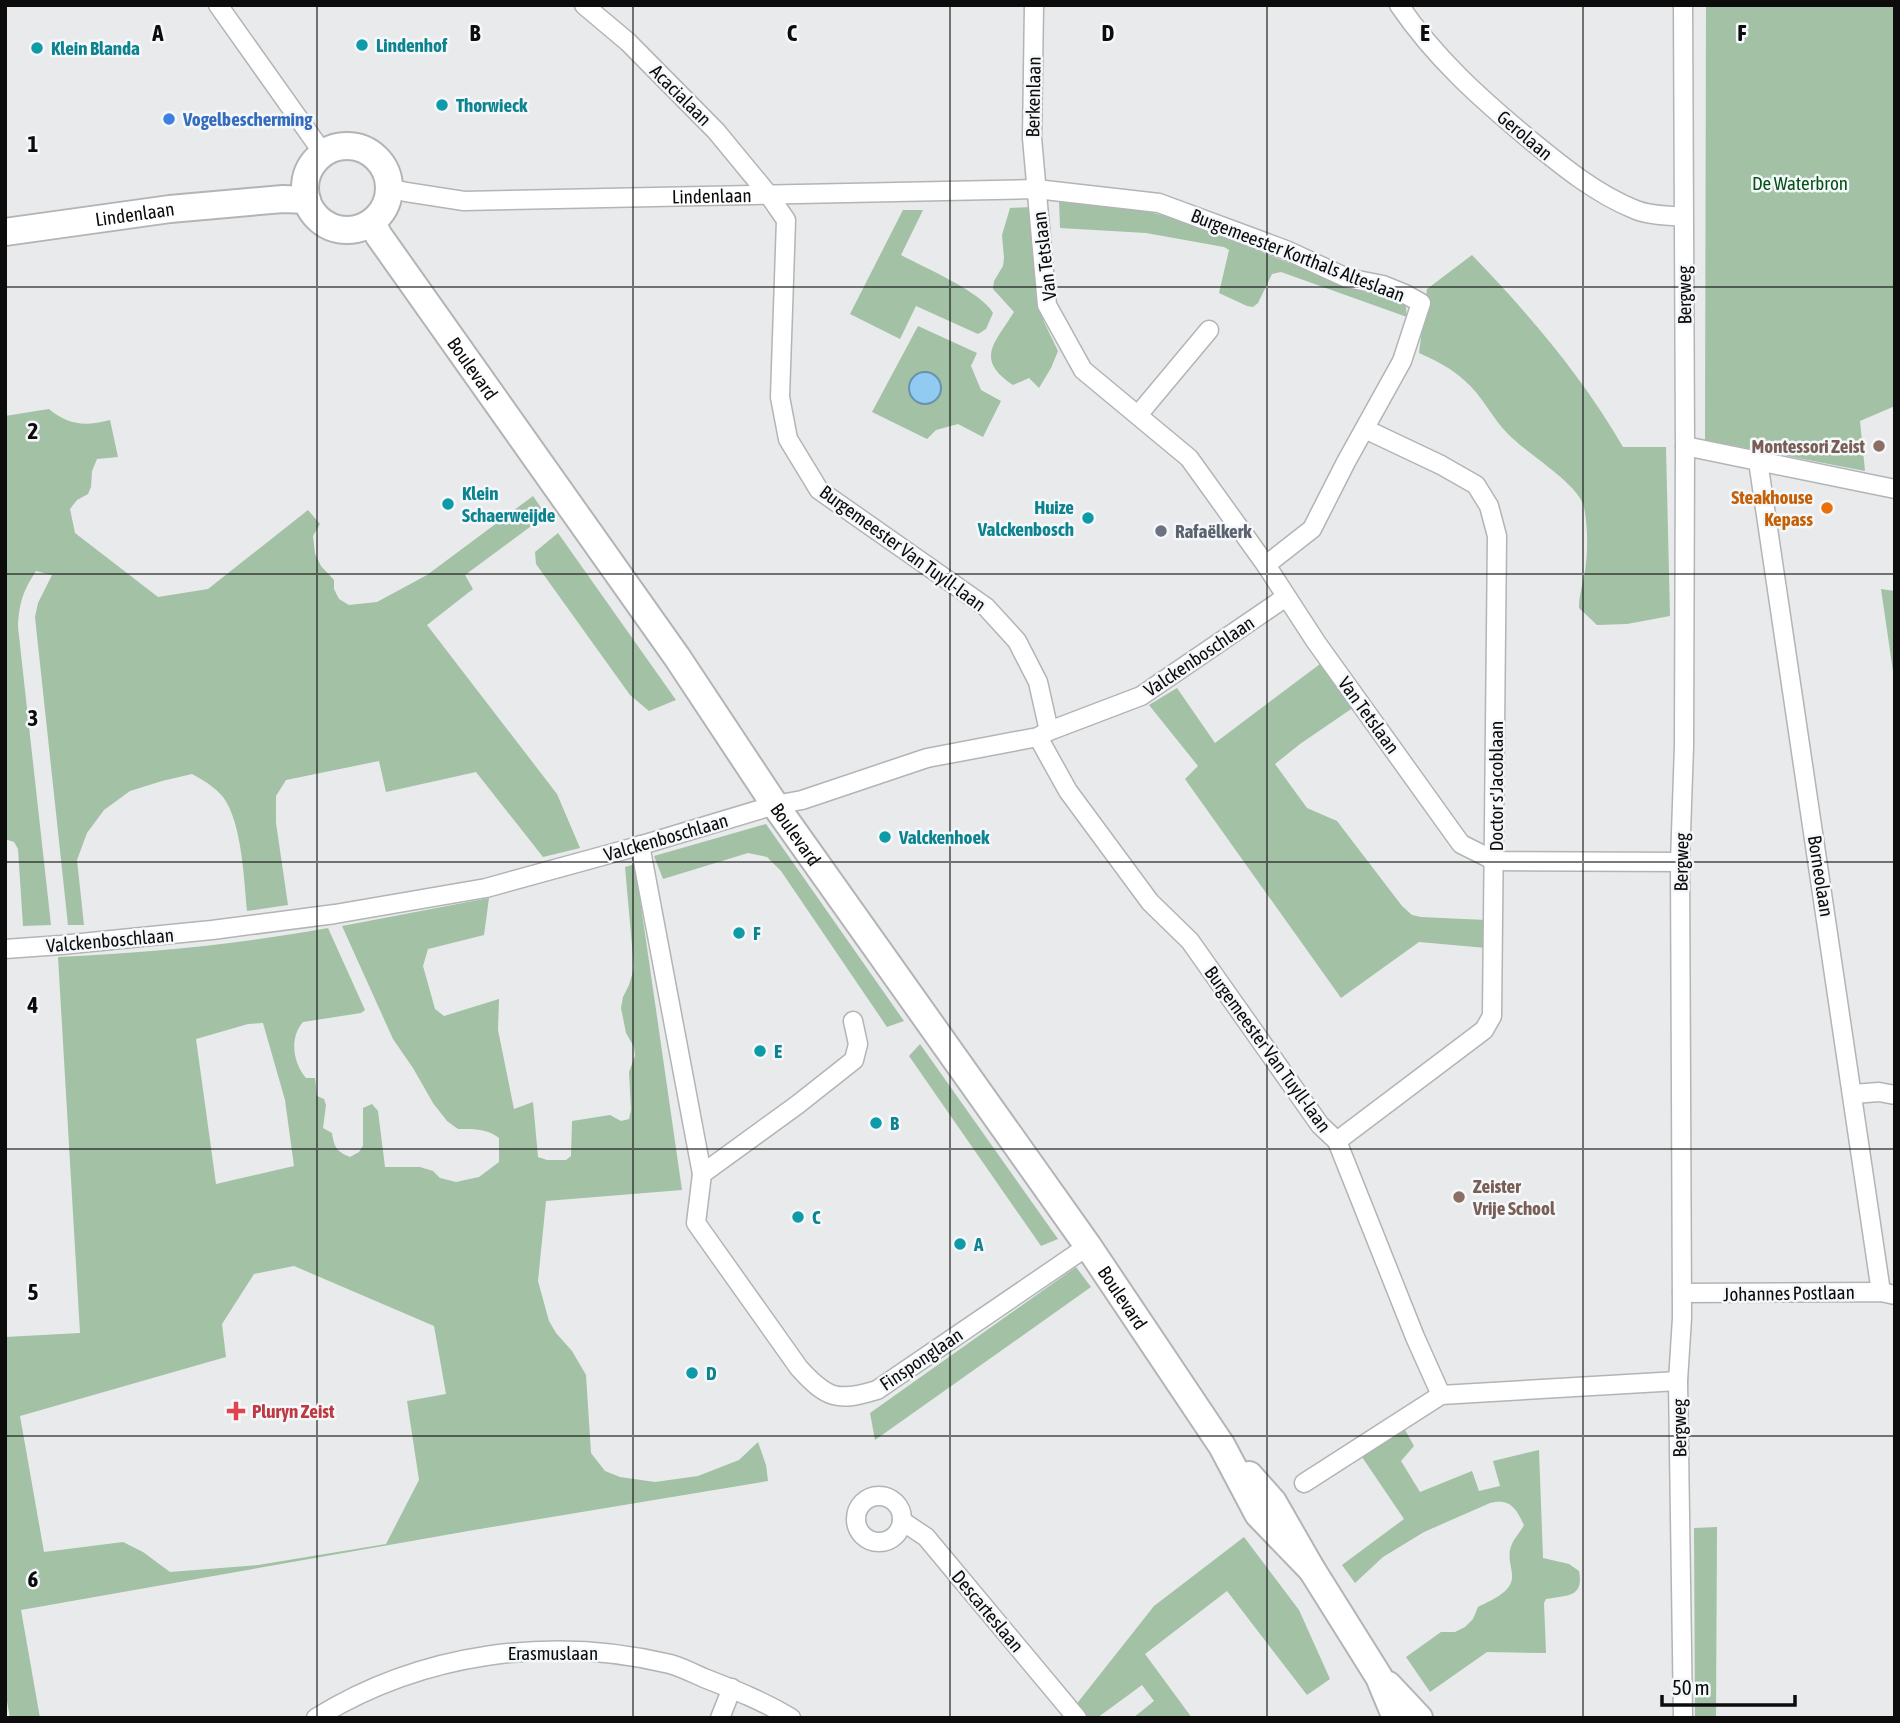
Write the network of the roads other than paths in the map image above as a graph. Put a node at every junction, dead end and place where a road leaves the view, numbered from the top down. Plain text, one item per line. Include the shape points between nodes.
1 (218, 5) edge
2 (584, 5) edge
3 (1034, 5) edge
4 (1399, 5) edge
5 (1683, 5) edge
6 (323, 153) junction
7 (389, 188) junction
8 (1036, 189) junction
9 (768, 194) junction
10 (307, 200) junction
11 (1683, 217) junction
12 (372, 223) junction
13 (5, 232) edge
14 (1209, 330) dead end
15 (1138, 415) junction
16 (1365, 429) junction
17 (1685, 446) junction
18 (1758, 461) junction
19 (1895, 489) edge
20 (1266, 565) junction
21 (1286, 597) junction
22 (1043, 734) junction
23 (775, 805) junction
24 (640, 845) junction
25 (1495, 861) junction
26 (1680, 862) junction
27 (5, 949) edge
28 (853, 1021) dead end
29 (1853, 1094) junction
30 (1895, 1095) edge
31 (1337, 1141) junction
32 (702, 1174) junction
33 (1088, 1246) junction
34 (1682, 1293) junction
35 (1888, 1293) edge
36 (1678, 1381) junction
37 (1441, 1395) junction
38 (1304, 1483) dead end
39 (902, 1521) dead end
40 (1379, 1676) junction
41 (732, 1688) junction
42 (1069, 1714) edge
43 (316, 1718) edge
44 (720, 1718) edge
45 (791, 1718) edge
46 (1396, 1718) edge
47 (1419, 1718) edge
48 (1683, 1718) edge

1 - 6 street
2 - 9 street, Acacialaan via 628,41 716,131
3 - 8 street, Berkenlaan
4 - 11 street, Gerolaan via 1434,52 1551,157 1604,196 1639,212
5 - 11 street, Bergweg
6 - 7 street via 346,146 367,152 383,167
6 - 10 street via 307,175
7 - 9 street, Lindenlaan via 464,201
7 - 12 street via 384,207
8 - 9 street, Lindenlaan
8 - 15 street, Van Tetslaan via 1047,305 1083,370
8 - 16 street, Burgemeester Korthals Alteslaan via 1159,203 1422,303 1402,361
9 - 22 street, Burgemeester Van Tuyll-laan via 786,220 780,397 788,439 819,490 986,607 1017,641 1038,682
10 - 12 street via 315,217 336,229 348,231
10 - 13 street, Lindenlaan via 170,209
11 - 17 street, Bergweg
12 - 23 street, Boulevard via 677,657
14 - 15 street
15 - 20 street, Van Tetslaan via 1189,458
16 - 20 street via 1312,529
16 - 25 street, Doctor s'Jacoblaan via 1476,485 1489,506 1497,536
17 - 18 street
17 - 26 street, Bergweg
18 - 19 street
18 - 29 street, Borneolaan
20 - 21 street, Van Tetslaan
21 - 22 street, Valckenboschlaan via 1141,696
21 - 25 street, Van Tetslaan via 1461,844
22 - 23 street, Valckenboschlaan via 927,758
22 - 31 street, Burgemeester Van Tuyll-laan via 1068,792 1150,902 1190,941 1320,1125
23 - 24 street, Valckenboschlaan
23 - 33 street, Boulevard
24 - 27 street, Valckenboschlaan via 486,888 335,914
24 - 32 street, Finsponglaan
25 - 26 street, Van Tetslaan
25 - 31 street, Doctor s'Jacoblaan via 1492,1016 1484,1030
26 - 34 street, Bergweg
28 - 32 street via 858,1044 854,1060
29 - 30 street
29 - 35 street, Borneolaan
31 - 37 street, Burgemeester Van Tuyll-laan
32 - 33 street, Finsponglaan via 696,1223 799,1368 825,1392 840,1398 877,1390
33 - 40 street, Boulevard via 1222,1446 1258,1514 1312,1570
34 - 35 street, Johannes Postlaan
34 - 36 street, Bergweg
36 - 37 street
36 - 48 street, Bergweg
37 - 38 street
39 - 42 street, Descarteslaan via 926,1537
40 - 46 street, Boulevard
40 - 47 street, Boulevard
41 - 43 street, Erasmuslaan via 671,1665 609,1654 503,1652 422,1670 341,1702
41 - 44 street
41 - 45 street, Erasmuslaan

